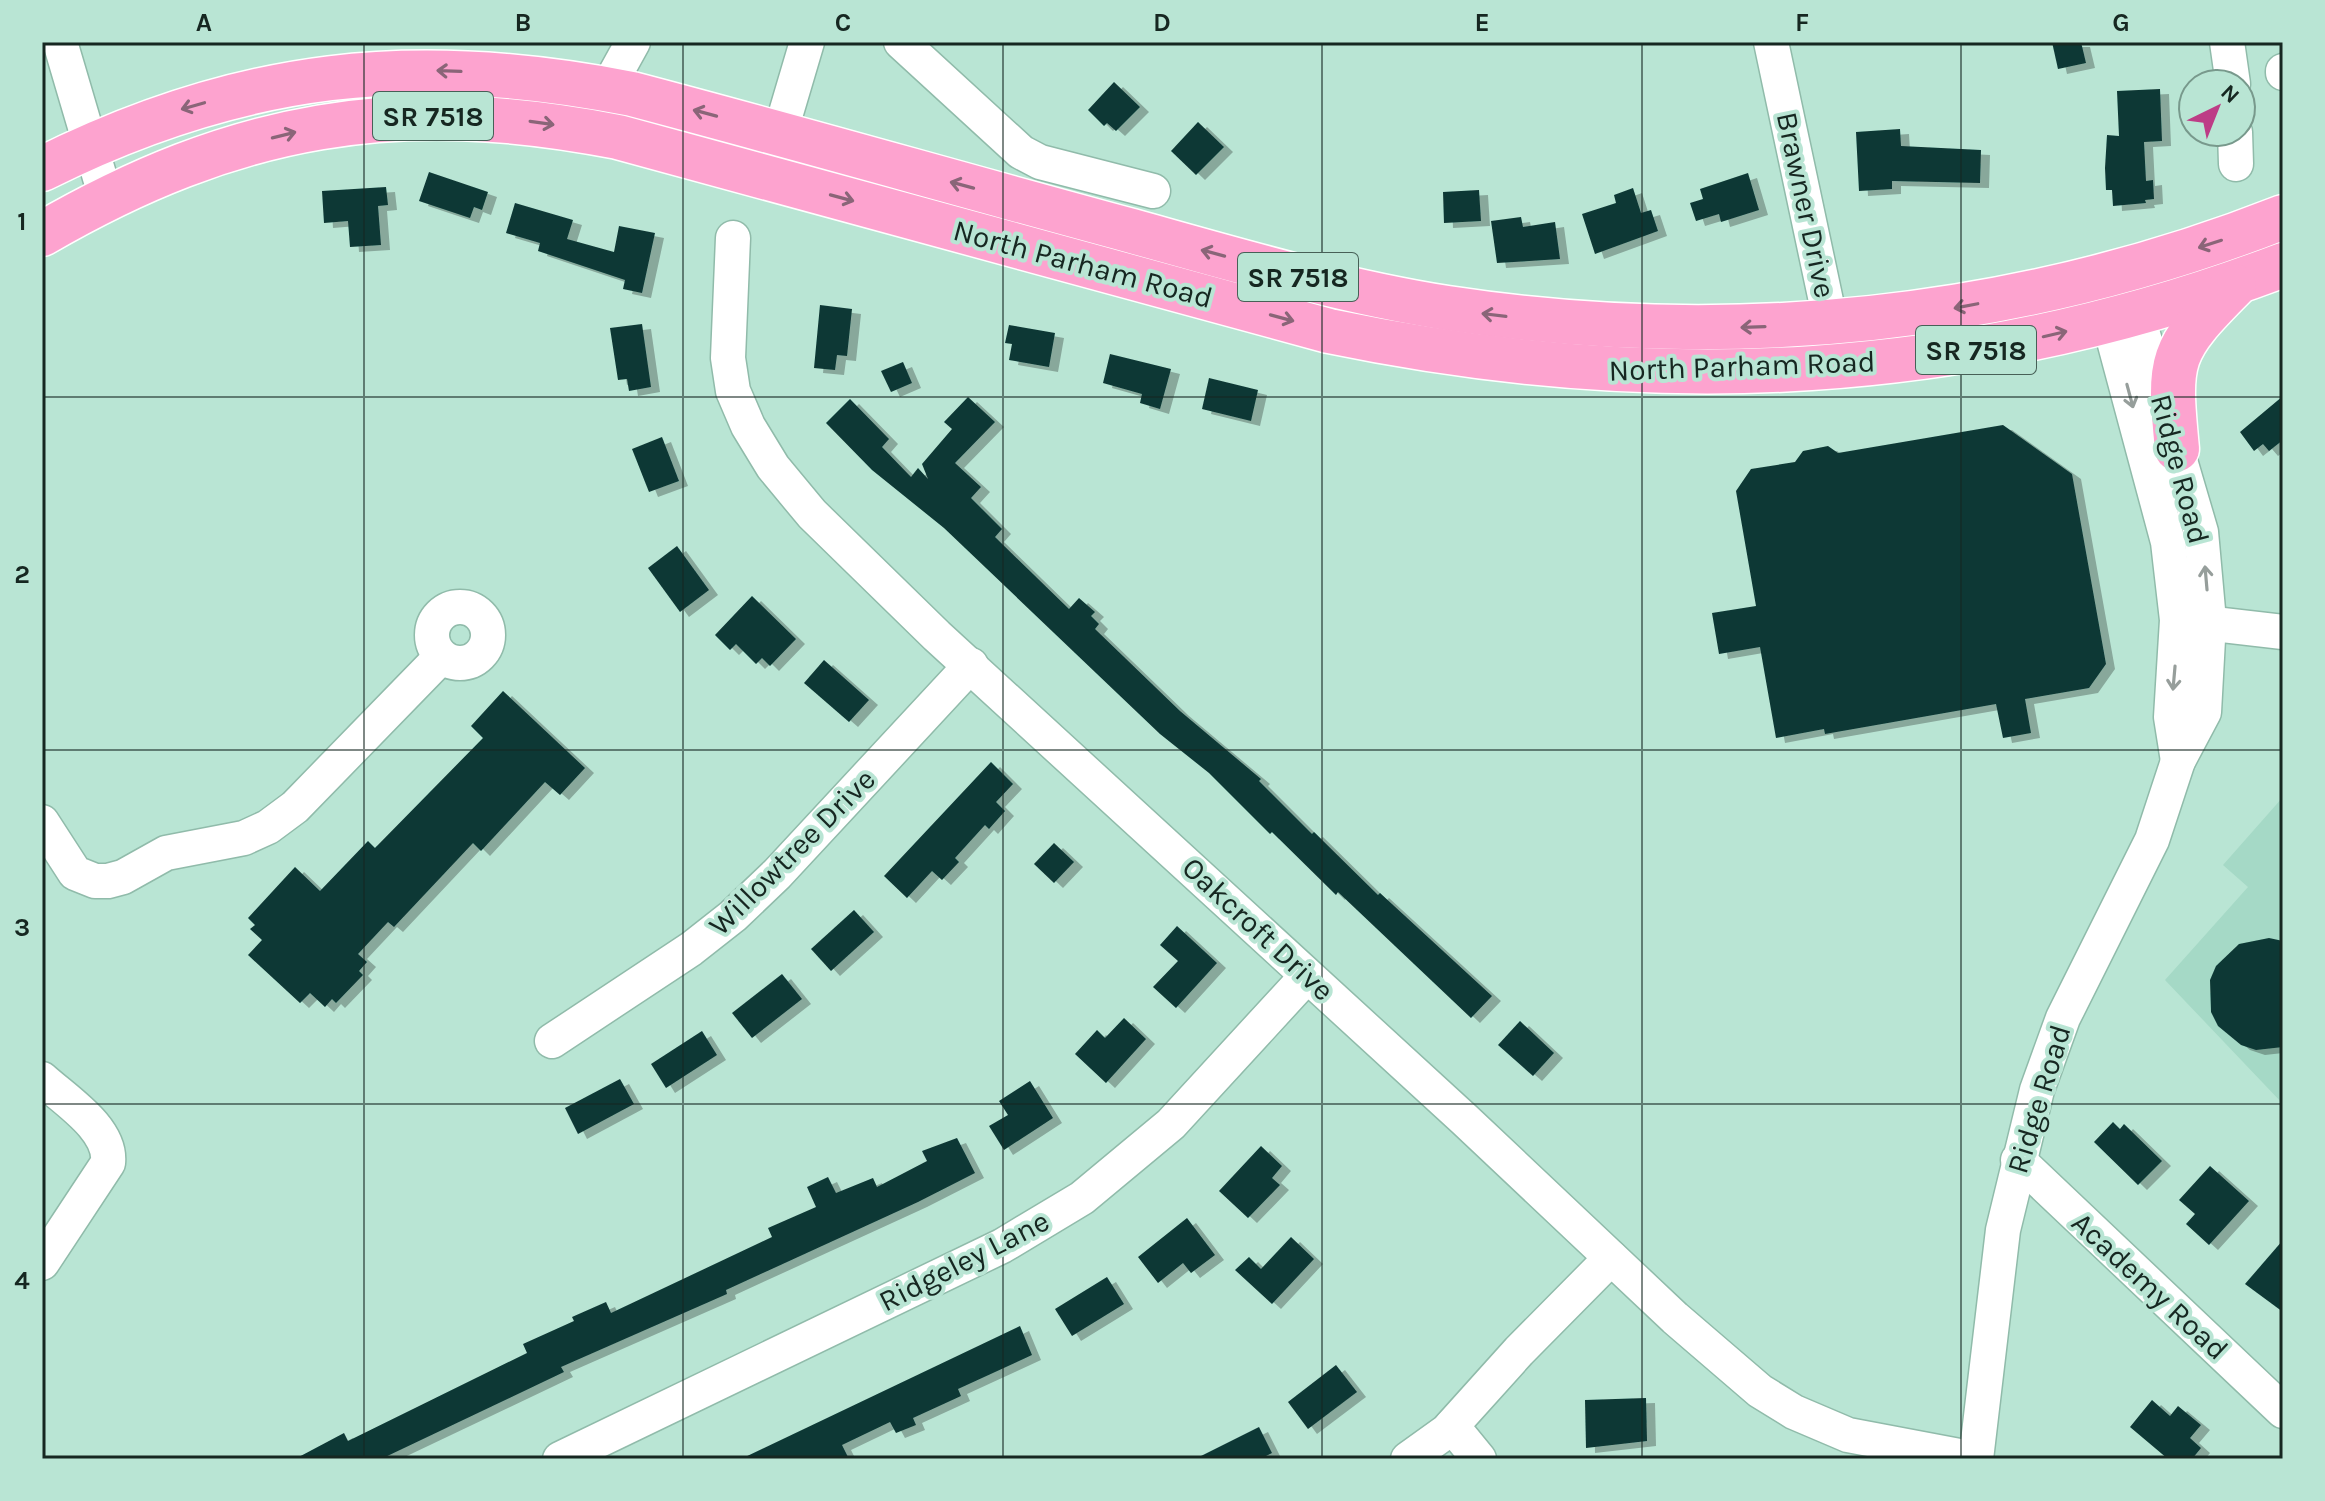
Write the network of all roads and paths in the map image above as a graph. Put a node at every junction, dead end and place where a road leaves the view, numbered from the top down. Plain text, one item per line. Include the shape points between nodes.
1 (60, 42) edge
2 (633, 42) edge
3 (807, 42) edge
4 (901, 42) edge
5 (1771, 42) edge
6 (2227, 42) edge
7 (2231, 68) edge
8 (607, 89) junction
9 (780, 134) junction
10 (89, 145) junction
11 (42, 169) edge
12 (767, 177) junction
13 (1153, 191) dead end
14 (106, 198) junction
15 (2283, 217) edge
16 (42, 234) edge
17 (733, 238) dead end
18 (2283, 265) edge
19 (2111, 274) junction
20 (2237, 283) junction
21 (2123, 317) junction
22 (1831, 324) junction
23 (1840, 367) junction
24 (2177, 449) junction
25 (2193, 621) junction
26 (2283, 632) edge
27 (441, 657) dead end
28 (971, 665) junction
29 (42, 822) edge
30 (52, 860) edge
31 (1307, 976) junction
32 (552, 1041) dead end
33 (42, 1079) edge
34 (2018, 1160) junction
35 (1611, 1258) junction
36 (42, 1263) edge
37 (2283, 1411) edge
38 (1452, 1426) junction
39 (560, 1459) edge
40 (1408, 1459) edge
41 (1479, 1459) edge
42 (1975, 1459) edge

1 - 10 street
2 - 8 street
3 - 9 street
4 - 13 street via 1021,152 1040,162
5 - 22 street, Brawner Drive
6 - 7 street
9 -> 8 highway, North Parham Road / SR 7518
8 -> 10 highway, North Parham Road / SR 7518 via 479,72 353,74 222,97
9 - 12 street
22 -> 9 highway, North Parham Road / SR 7518 via 1623,326 1534,320 1400,300 1298,277
10 - 11 highway, North Parham Road / SR 7518
10 - 14 street
14 -> 12 highway, North Parham Road / SR 7518 via 210,155 275,137 410,116 563,126
12 -> 23 highway, North Parham Road / SR 7518 via 1329,331 1423,350 1607,371
14 - 16 highway, North Parham Road / SR 7518
15 -> 19 highway, North Parham Road / SR 7518
17 - 28 street, Oakcroft Drive via 728,358 733,391 748,426 812,514
18 - 20 highway, North Parham Road / SR 7518
19 - 21 street, Ridge Road
19 -> 22 highway, North Parham Road / SR 7518 via 1950,309
20 - 21 highway, North Parham Road / SR 7518
20 - 24 highway via 2199,321 2175,361 2171,390
23 -> 21 highway, North Parham Road / SR 7518 via 1974,351
21 - 24 street, Ridge Road
21 -> 25 street, Ridge Road via 2168,542
22 - 23 street, Brawner Drive
25 -> 24 street, Ridge Road via 2201,532
25 - 26 street
25 - 34 street, Ridge Road via 2204,712 2178,761 2152,840 2063,1018
27 - 30 street via 322,782 268,827 244,838 166,853 108,881 95,881
28 - 31 street, Oakcroft Drive
28 - 32 street, Willowtree Drive via 733,916
29 - 30 street
31 - 35 street, Oakcroft Drive
31 - 39 street, Ridgeley Lane via 1171,1124 1082,1198 1002,1246
33 - 36 street via 102,1135 109,1149 108,1163
34 - 37 street, Academy Road
34 - 42 street, Ridge Road via 1991,1311
35 - 38 street
35 - 42 street, Oakcroft Drive via 1760,1391 1794,1412 1848,1435
38 - 40 street
38 - 41 street

